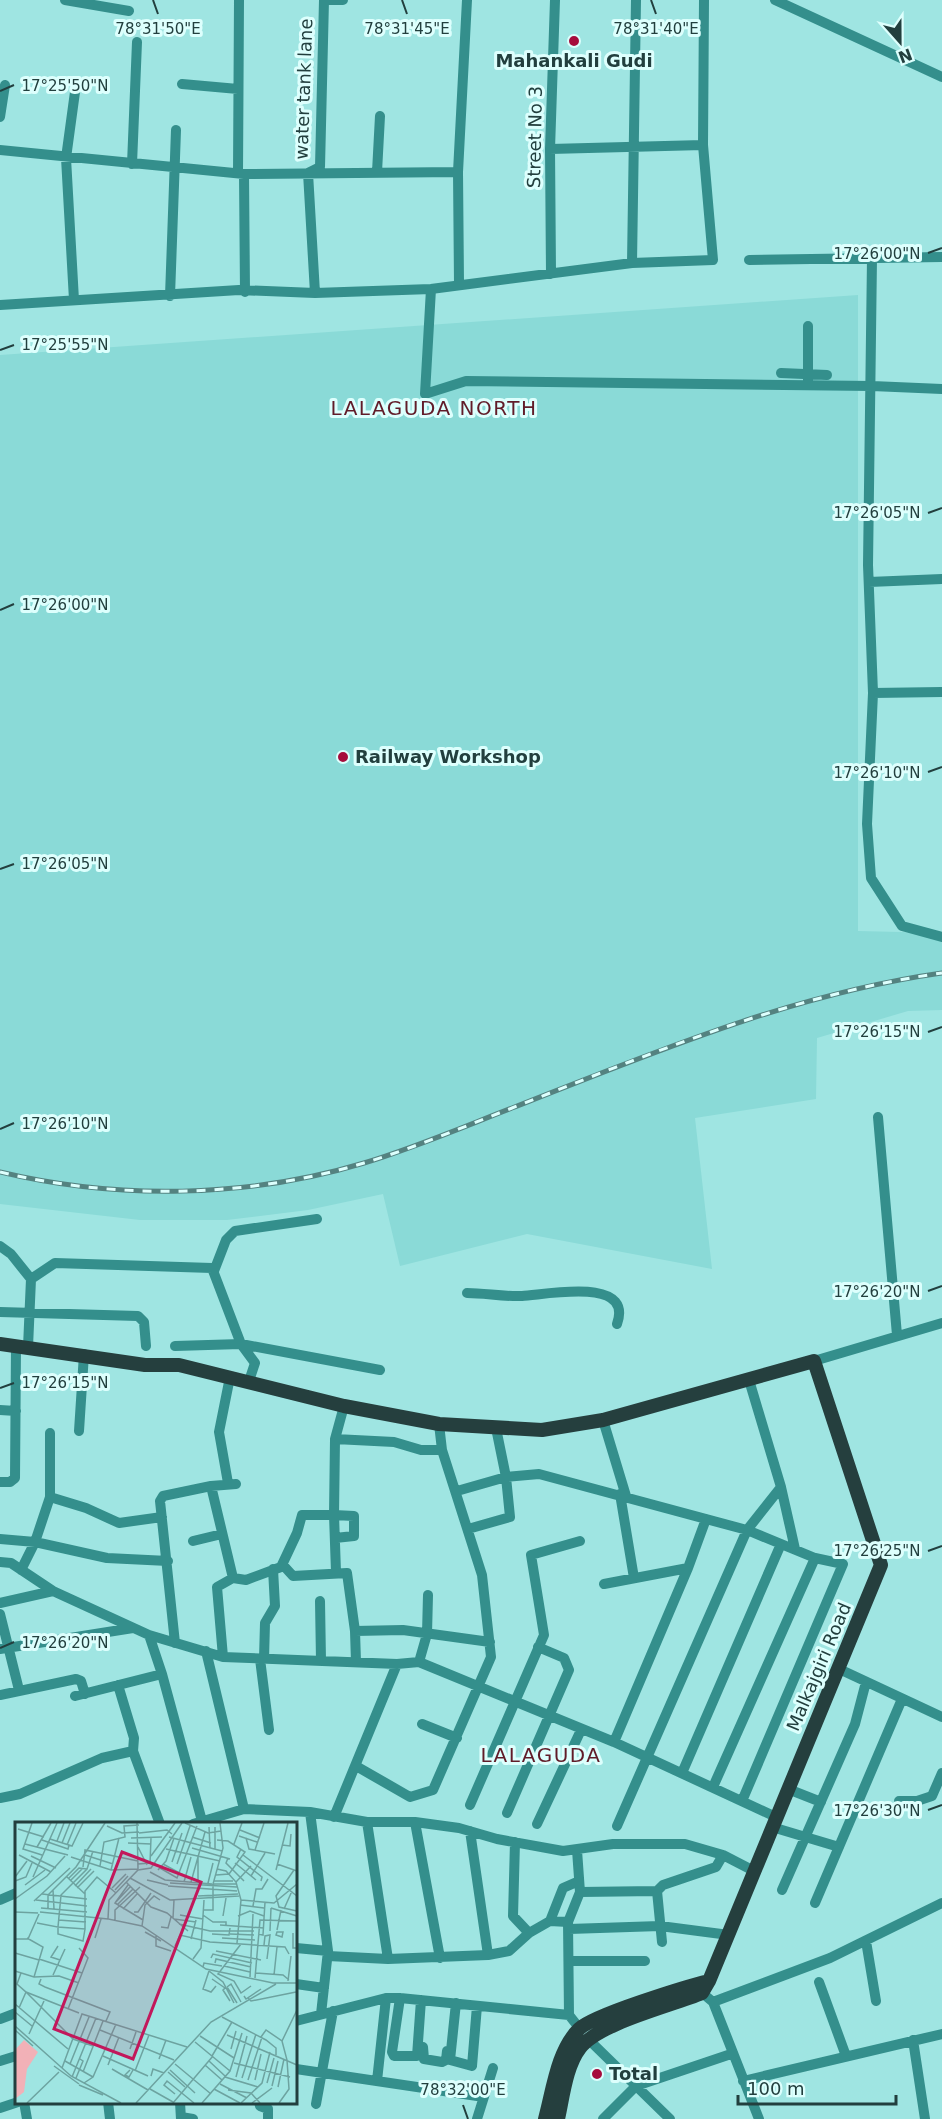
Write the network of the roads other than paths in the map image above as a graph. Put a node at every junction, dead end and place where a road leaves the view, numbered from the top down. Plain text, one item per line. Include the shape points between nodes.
1 (65, 0) edge
2 (239, 0) edge
3 (324, 0) edge
4 (343, 0) edge
5 (468, 0) edge
6 (555, 0) edge
7 (636, 0) edge
8 (704, 0) edge
9 (775, 0) edge
10 (129, 11) dead end
11 (137, 42) dead end
12 (942, 77) edge
13 (182, 84) dead end
14 (5, 85) dead end
15 (238, 89) junction
16 (75, 92) dead end
17 (380, 116) dead end
18 (0, 117) edge
19 (176, 130) dead end
20 (703, 145) junction
21 (634, 146) junction
22 (550, 149) junction
23 (0, 150) edge
24 (66, 158) junction
25 (132, 164) junction
26 (175, 168) junction
27 (377, 172) junction
28 (458, 172) junction
29 (241, 173) junction
30 (308, 173) junction
31 (942, 257) edge
32 (872, 258) junction
33 (749, 260) dead end
34 (632, 263) junction
35 (551, 274) junction
36 (459, 283) junction
37 (430, 289) junction
38 (244, 292) junction
39 (315, 293) junction
40 (170, 296) junction
41 (74, 300) junction
42 (0, 305) edge
43 (808, 326) dead end
44 (781, 373) dead end
45 (827, 375) dead end
46 (808, 380) junction
47 (872, 386) junction
48 (942, 389) edge
49 (942, 579) edge
50 (869, 582) junction
51 (942, 692) edge
52 (873, 693) junction
53 (942, 937) edge
54 (878, 1117) dead end
55 (317, 1219) dead end
56 (0, 1246) edge
57 (214, 1271) junction
58 (31, 1279) junction
59 (467, 1293) dead end
60 (0, 1312) edge
61 (31, 1314) junction
62 (942, 1323) edge
63 (617, 1324) dead end
64 (897, 1335) junction
65 (0, 1344) edge
66 (241, 1344) junction
67 (22, 1346) junction
68 (146, 1346) dead end
69 (175, 1346) dead end
70 (276, 1351) junction
71 (84, 1354) junction
72 (814, 1361) junction
73 (255, 1363) junction
74 (380, 1370) dead end
75 (230, 1377) junction
76 (749, 1380) junction
77 (249, 1381) junction
78 (344, 1406) junction
79 (0, 1410) edge
80 (16, 1411) junction
81 (603, 1420) junction
82 (439, 1424) junction
83 (496, 1428) junction
84 (78, 1431) dead end
85 (50, 1433) dead end
86 (335, 1439) junction
87 (442, 1450) junction
88 (506, 1477) junction
89 (0, 1482) edge
90 (211, 1486) junction
91 (781, 1487) junction
92 (457, 1491) junction
93 (623, 1495) junction
94 (50, 1497) junction
95 (334, 1515) junction
96 (162, 1517) junction
97 (706, 1519) junction
98 (468, 1529) junction
99 (747, 1530) junction
100 (222, 1534) junction
101 (335, 1538) junction
102 (0, 1539) edge
103 (193, 1540) dead end
104 (580, 1541) dead end
105 (35, 1542) junction
106 (781, 1544) junction
107 (795, 1550) junction
108 (814, 1558) junction
109 (0, 1562) edge
110 (168, 1562) junction
111 (278, 1567) junction
112 (688, 1568) junction
113 (21, 1570) junction
114 (336, 1572) junction
115 (233, 1578) junction
116 (634, 1578) junction
117 (604, 1584) dead end
118 (53, 1591) junction
119 (428, 1595) dead end
120 (320, 1601) dead end
121 (0, 1603) edge
122 (0, 1614) edge
123 (134, 1627) junction
124 (355, 1631) junction
125 (427, 1634) junction
126 (149, 1635) junction
127 (490, 1642) junction
128 (175, 1643) junction
129 (538, 1647) junction
130 (4, 1648) edge
131 (206, 1651) junction
132 (223, 1657) junction
133 (262, 1659) junction
134 (321, 1661) junction
135 (356, 1662) junction
136 (419, 1662) junction
137 (397, 1664) junction
138 (837, 1668) junction
139 (162, 1674) junction
140 (866, 1682) junction
141 (118, 1685) junction
142 (479, 1688) junction
143 (19, 1690) junction
144 (0, 1695) edge
145 (902, 1699) junction
146 (514, 1702) junction
147 (548, 1715) junction
148 (942, 1717) edge
149 (422, 1724) dead end
150 (269, 1730) dead end
151 (581, 1730) junction
152 (457, 1737) junction
153 (614, 1742) junction
154 (133, 1751) junction
155 (646, 1757) junction
156 (356, 1766) junction
157 (682, 1773) junction
158 (942, 1773) edge
159 (713, 1787) junction
160 (788, 1789) junction
161 (0, 1798) edge
162 (742, 1801) junction
163 (899, 1801) dead end
164 (821, 1802) junction
165 (470, 1805) dead end
166 (244, 1809) junction
167 (310, 1812) junction
168 (507, 1813) dead end
169 (334, 1817) junction
170 (158, 1822) edge
171 (197, 1822) edge
172 (367, 1822) junction
173 (415, 1822) junction
174 (774, 1822) junction
175 (537, 1824) dead end
176 (617, 1826) dead end
177 (470, 1831) junction
178 (806, 1838) junction
179 (515, 1842) junction
180 (839, 1846) junction
181 (577, 1850) junction
182 (723, 1855) junction
183 (754, 1871) junction
184 (579, 1886) junction
185 (782, 1890) dead end
186 (657, 1891) junction
187 (15, 1893) edge
188 (0, 1900) edge
189 (815, 1903) dead end
190 (942, 1903) edge
191 (550, 1921) junction
192 (568, 1926) junction
193 (660, 1926) junction
194 (529, 1934) junction
195 (729, 1935) junction
196 (866, 1941) junction
197 (662, 1942) dead end
198 (297, 1948) edge
199 (328, 1953) junction
200 (488, 1955) junction
201 (440, 1958) junction
202 (388, 1959) junction
203 (569, 1961) junction
204 (645, 1961) dead end
205 (819, 1982) dead end
206 (297, 1984) edge
207 (324, 1988) junction
208 (705, 1990) junction
209 (386, 1998) junction
210 (400, 1998) junction
211 (424, 2000) junction
212 (876, 2001) dead end
213 (453, 2003) junction
214 (477, 2006) junction
215 (333, 2011) junction
216 (15, 2013) edge
217 (321, 2014) junction
218 (569, 2014) junction
219 (0, 2019) edge
220 (297, 2021) edge
221 (584, 2034) junction
222 (942, 2034) edge
223 (913, 2040) junction
224 (863, 2045) dead end
225 (845, 2053) junction
226 (731, 2054) junction
227 (15, 2060) edge
228 (0, 2061) edge
229 (297, 2068) edge
230 (493, 2068) dead end
231 (322, 2073) junction
232 (377, 2081) junction
233 (743, 2081) junction
234 (636, 2086) junction
235 (483, 2097) junction
236 (15, 2104) edge
237 (24, 2104) edge
238 (108, 2104) edge
239 (259, 2104) edge
240 (316, 2104) dead end
241 (0, 2108) edge
242 (181, 2118) edge
243 (27, 2119) edge
244 (110, 2119) edge
245 (193, 2119) edge
246 (268, 2119) edge
247 (477, 2119) edge
248 (546, 2119) edge
249 (558, 2119) edge
250 (603, 2119) edge
251 (670, 2119) edge
252 (759, 2119) edge
253 (924, 2119) edge

1 - 10 street
2 - 15 street
3 - 4 street
3 - 30 street, water tank lane via 320,167
5 - 28 street
6 - 22 street, Street No 3
7 - 21 street
8 - 20 street
9 - 12 street
11 - 25 street
13 - 15 street
14 - 18 street
15 - 29 street
16 - 24 street
17 - 27 street
19 - 26 street
20 - 21 street
20 - 34 street via 713,260
21 - 22 street
21 - 34 street
22 - 35 street, Street No 3
23 - 24 street
24 - 25 street
24 - 41 street
25 - 26 street
26 - 29 street
26 - 40 street
27 - 28 street
27 - 30 street
28 - 36 street
29 - 30 street
29 - 38 street
30 - 39 street
31 - 32 street
32 - 33 street
32 - 47 street
34 - 35 street
35 - 36 street
36 - 37 street
37 - 39 street
37 - 46 street via 425,394 466,381
38 - 39 street
38 - 40 street
40 - 41 street
41 - 42 street
43 - 46 street
44 - 46 street
45 - 46 street
46 - 47 street
47 - 48 street
47 - 50 street
49 - 50 street
50 - 52 street
51 - 52 street
52 - 53 street via 867,824 871,878 902,927
54 - 64 street
55 - 57 street via 235,1231 226,1240
56 - 58 street
57 - 58 street via 207,1266 55,1263
57 - 66 street
58 - 61 street
59 - 63 street via 521,1297 580,1290 619,1305
60 - 61 street
61 - 67 street
61 - 68 street via 138,1316 144,1322
62 - 64 street
64 - 72 street
65 - 67 main road
66 - 69 street
66 - 70 street
66 - 73 street
67 - 71 main road
67 - 80 street
70 - 73 street
70 - 74 street
71 - 75 main road via 145,1365 179,1365
71 - 84 street
72 - 76 main road
72 - 138 main road, Malkajgiri Road via 881,1565
73 - 77 street
75 - 77 main road
75 - 90 street via 219,1432 232,1484
76 - 81 main road
76 - 91 street
77 - 78 main road
78 - 82 main road
78 - 86 street
79 - 80 street
80 - 89 street via 15,1478
81 - 83 main road via 542,1430
81 - 93 street
82 - 83 main road
82 - 87 street
83 - 88 street
85 - 94 street
86 - 87 street via 394,1442 422,1450
86 - 95 street
87 - 92 street
88 - 92 street
88 - 93 street via 539,1474
88 - 98 street via 510,1517
90 - 96 street via 164,1496 159,1504
90 - 100 street
91 - 99 street
91 - 107 street
92 - 98 street
93 - 97 street
93 - 116 street
94 - 96 street via 119,1522
94 - 105 street
95 - 101 street
95 - 101 street via 354,1516 356,1532 350,1537
95 - 111 street via 302,1515
96 - 110 street
97 - 99 street
97 - 112 street
98 - 127 street via 482,1575
99 - 106 street
99 - 155 street
100 - 103 street
100 - 115 street
101 - 114 street
102 - 105 street
104 - 129 street via 531,1555 544,1635
105 - 110 street via 107,1557
105 - 113 street
106 - 107 street
106 - 157 street
107 - 108 street
108 - 159 street
108 - 162 street via 843,1564
109 - 113 street
110 - 128 street
111 - 114 street via 292,1576
111 - 115 street via 246,1580
111 - 133 street via 275,1605 265,1623
112 - 116 street
112 - 153 street
113 - 118 street
114 - 124 street via 348,1574
115 - 132 street via 219,1584 216,1590
116 - 117 street
118 - 121 street
118 - 123 street
119 - 125 street
120 - 134 street
122 - 130 street
123 - 126 street
123 - 130 street
124 - 125 street
124 - 135 street
125 - 127 street
125 - 136 street
126 - 128 street
126 - 139 street
127 - 142 street via 491,1657
128 - 131 street
129 - 146 street
129 - 147 street via 564,1658 570,1666
130 - 143 street
131 - 132 street
131 - 166 street
132 - 133 street
133 - 134 street
133 - 150 street
134 - 135 street
135 - 137 street
136 - 137 street
136 - 142 street
137 - 156 street
138 - 140 street
138 - 160 main road, Malkajgiri Road
139 - 141 street
139 - 171 street
140 - 145 street
140 - 164 street via 855,1724
141 - 143 street via 80,1695 79,1679
141 - 154 street via 134,1738
142 - 146 street
142 - 152 street
143 - 144 street
145 - 148 street
145 - 180 street
146 - 147 street
146 - 165 street
147 - 151 street
147 - 168 street
149 - 152 street
151 - 153 street
151 - 175 street
152 - 156 street via 433,1790 418,1797 410,1797
153 - 155 street
154 - 161 street via 102,1758 20,1794
154 - 170 street
155 - 157 street
155 - 176 street
156 - 169 street
157 - 159 street
158 - 163 street via 932,1796
159 - 162 street
160 - 164 street
160 - 174 main road, Malkajgiri Road
162 - 174 street
164 - 178 street
166 - 167 street
166 - 171 street
167 - 169 street
167 - 199 street
169 - 172 street
172 - 173 street
172 - 202 street
173 - 177 street
173 - 201 street
174 - 178 street
174 - 183 main road, Malkajgiri Road
177 - 179 street
177 - 200 street
178 - 180 street
178 - 185 street
179 - 181 street
179 - 194 street via 513,1916
180 - 189 street
181 - 182 street via 613,1844 685,1844
181 - 184 street
182 - 183 street
182 - 186 street via 716,1866 663,1885
183 - 195 main road, Malkajgiri Road
184 - 186 street
184 - 191 street via 563,1888
184 - 192 street
186 - 193 street
187 - 188 street
190 - 196 street
191 - 192 street
191 - 194 street
192 - 193 street
192 - 203 street
193 - 195 street
193 - 197 street
194 - 200 street via 508,1952
195 - 208 main road, Malkajgiri Road
196 - 208 street via 830,1958
196 - 212 street
198 - 199 street
199 - 202 street
199 - 207 street
200 - 201 street
201 - 202 street
203 - 204 street
203 - 218 street
205 - 225 street
206 - 207 street
207 - 217 street
208 - 221 main road
208 - 226 street
209 - 210 street
209 - 215 street
209 - 232 street
210 - 211 street
210 - 211 street via 394,2056 417,2056
211 - 213 street
211 - 213 street via 422,2055 424,2059 442,2062 446,2060
213 - 214 street
213 - 214 street via 450,2061 472,2066
214 - 218 street
215 - 217 street
215 - 231 street
216 - 219 street
217 - 220 street
218 - 221 street
221 - 234 street
221 - 248 main road via 567,2046
221 - 249 main road
222 - 223 street
223 - 225 street
223 - 253 street
224 - 225 street
225 - 233 street
226 - 233 street
226 - 234 street
227 - 228 street
229 - 231 street
230 - 235 street
231 - 232 street
231 - 240 street
232 - 235 street
233 - 252 street
234 - 250 street
234 - 251 street
235 - 247 street
236 - 241 street
237 - 243 street
238 - 244 street
239 - 246 street via 268,2109
242 - 245 street

